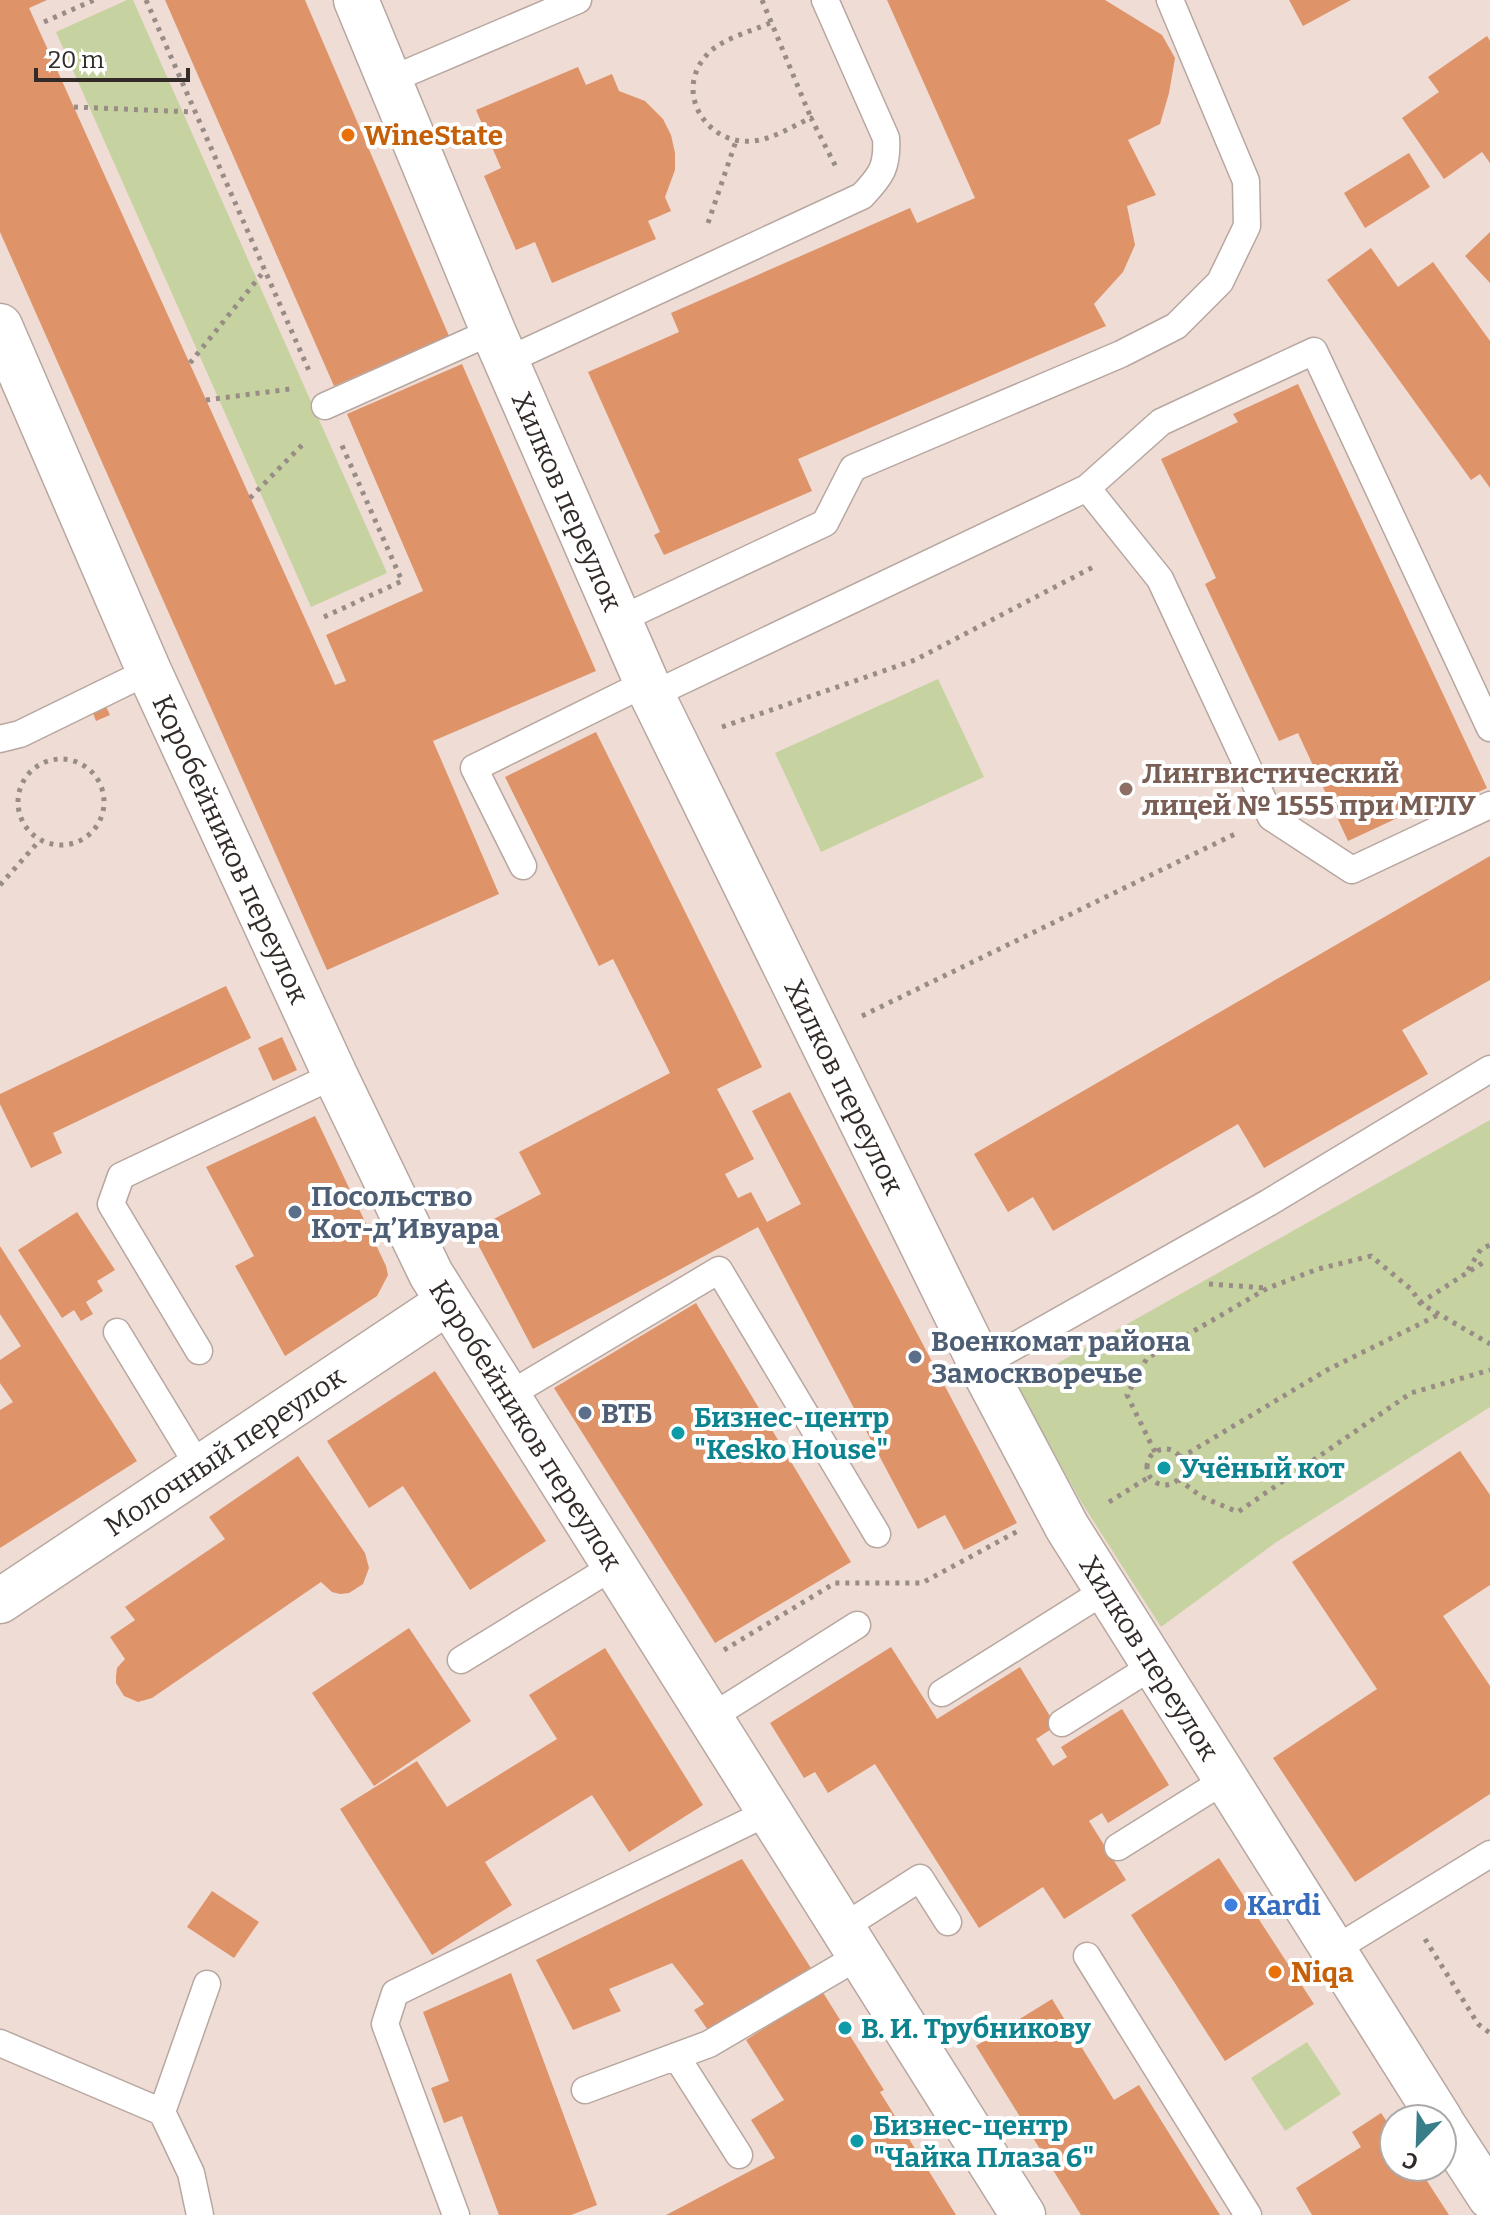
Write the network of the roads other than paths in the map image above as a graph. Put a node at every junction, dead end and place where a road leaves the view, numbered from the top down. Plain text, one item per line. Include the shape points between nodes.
1 (356, 0) edge
2 (578, 0) edge
3 (825, 0) edge
4 (1170, 0) edge
5 (390, 80) junction
6 (0, 326) edge
7 (501, 346) junction
8 (323, 403) road end
9 (1087, 488) junction
10 (619, 620) junction
11 (149, 671) junction
12 (649, 689) junction
13 (1490, 728) edge
14 (0, 739) edge
15 (1490, 805) edge
16 (523, 866) dead end
17 (1490, 1069) edge
18 (335, 1075) junction
19 (448, 1302) junction
20 (117, 1332) dead end
21 (199, 1351) dead end
22 (981, 1365) junction
23 (507, 1396) junction
24 (199, 1467) junction
25 (877, 1534) dead end
26 (614, 1566) junction
27 (1106, 1590) junction
28 (0, 1601) edge
29 (857, 1625) dead end
30 (461, 1660) dead end
31 (1154, 1665) junction
32 (942, 1693) dead end
33 (710, 1718) junction
34 (1062, 1723) dead end
35 (1225, 1780) junction
36 (769, 1812) junction
37 (1118, 1847) dead end
38 (1490, 1854) edge
39 (948, 1922) dead end
40 (850, 1942) junction
41 (1332, 1951) junction
42 (1087, 1956) dead end
43 (207, 1984) dead end
44 (0, 2043) edge
45 (676, 2056) junction
46 (585, 2090) dead end
47 (1429, 2103) edge
48 (162, 2112) junction
49 (1458, 2147) edge
50 (739, 2155) dead end
51 (1490, 2197) edge
52 (200, 2215) edge
53 (456, 2215) edge
54 (1023, 2215) edge
55 (1248, 2215) edge

1 - 5 street, Хилков переулок
2 - 5 lane
3 - 7 lane via 886,138 887,158 878,179 862,196 689,277
4 - 10 lane via 1246,181 1247,226 1220,282 1176,326 1121,354 853,468 825,523
5 - 7 street, Хилков переулок
6 - 11 street, Коробейников переулок
7 - 8 lane
7 - 10 street, Хилков переулок
9 - 12 lane
9 - 13 lane via 1161,422 1314,351
9 - 15 lane via 1160,579 1271,817 1352,870
10 - 12 street, Хилков переулок
11 - 14 lane
11 - 18 street, Коробейников переулок
12 - 16 lane via 474,768
12 - 22 street, Хилков переулок
17 - 22 lane via 1268,1203
18 - 19 street, Коробейников переулок
18 - 21 lane via 121,1176 111,1204
19 - 23 street, Коробейников переулок
19 - 24 street, Молочный переулок
20 - 24 lane
22 - 27 street, Хилков переулок
23 - 25 lane via 719,1270
23 - 26 street, Коробейников переулок
24 - 28 street, Молочный переулок
26 - 30 lane
26 - 33 street, Коробейников переулок
27 - 31 street, Хилков переулок
27 - 32 lane
29 - 33 lane
31 - 34 lane
31 - 35 street, Хилков переулок
33 - 36 street, Коробейников переулок
35 - 37 lane
35 - 41 street, Хилков переулок
36 - 40 street, Коробейников переулок
36 - 53 lane via 395,1993 385,2024
38 - 41 lane
39 - 40 lane via 920,1878
40 - 45 lane via 709,2044
40 - 54 street, Коробейников переулок
41 - 47 street, Хилков переулок
42 - 55 lane
43 - 48 lane
44 - 48 lane
45 - 46 lane
45 - 50 lane
48 - 52 lane via 191,2173
49 - 51 street, Хилков переулок

